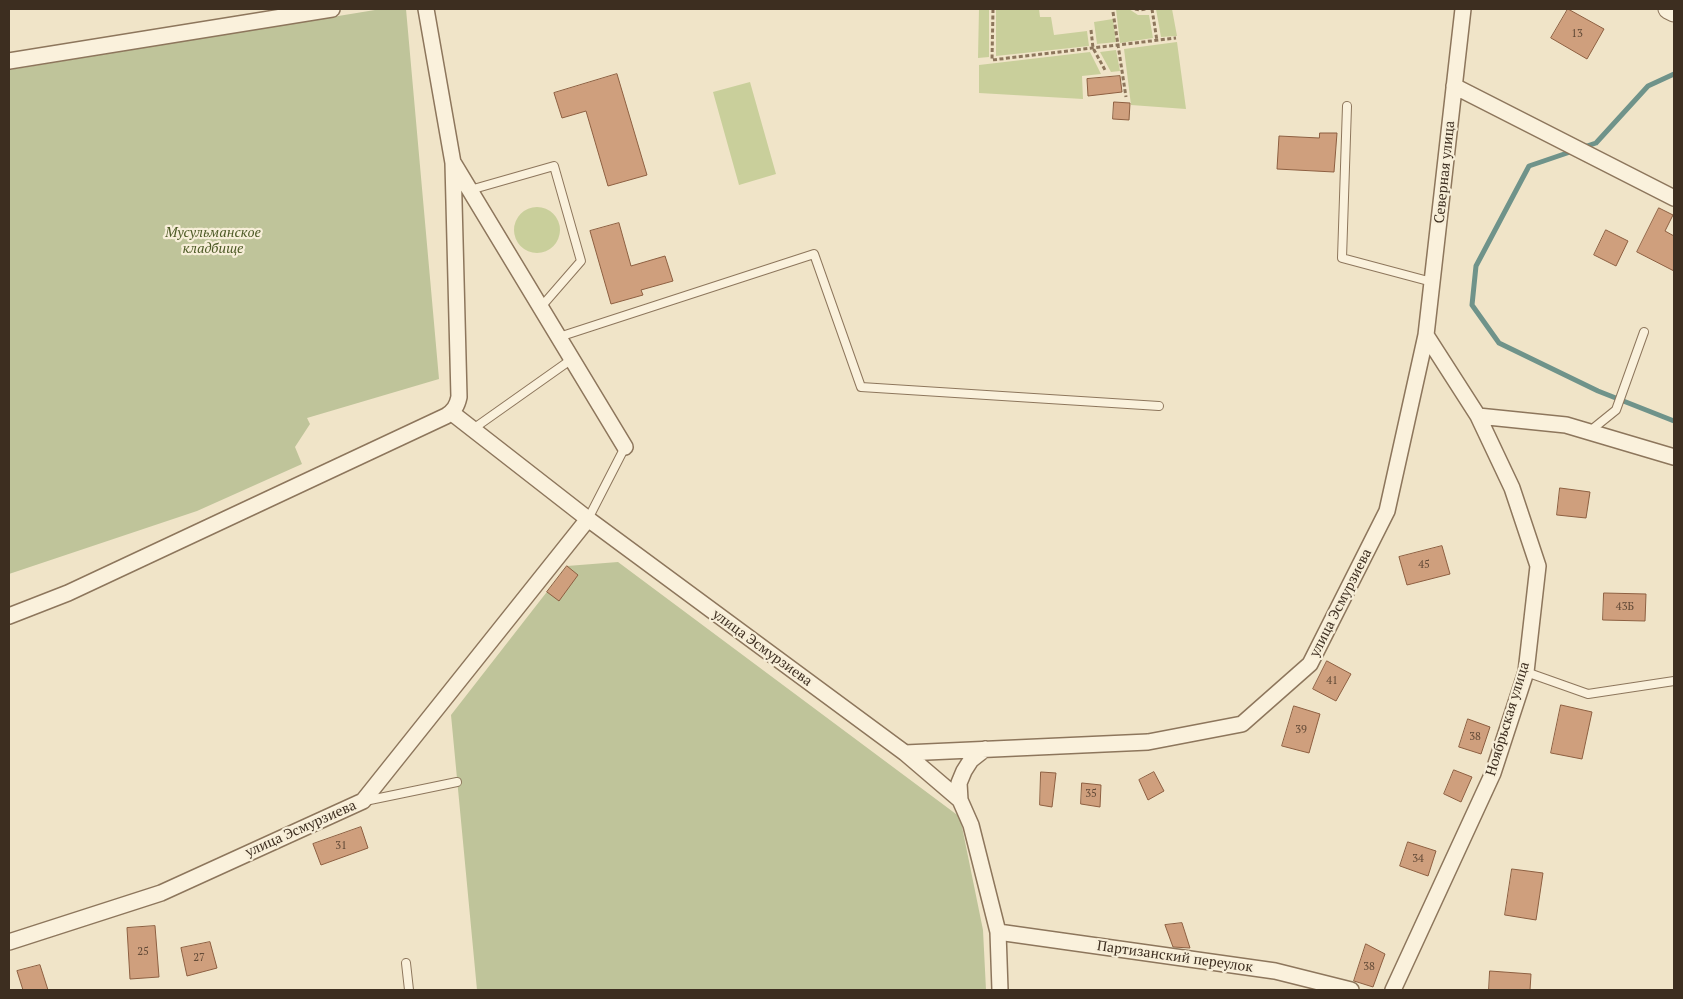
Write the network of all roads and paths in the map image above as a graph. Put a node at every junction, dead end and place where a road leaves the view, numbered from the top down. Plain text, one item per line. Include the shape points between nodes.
1 (332, 9) edge
2 (426, 9) edge
3 (993, 9) edge
4 (1135, 9) edge
5 (1146, 9) edge
6 (1152, 9) edge
7 (1463, 9) edge
8 (1668, 9) edge
9 (1113, 12) dead end
10 (1674, 12) edge
11 (1091, 30) dead end
12 (1176, 38) dead end
13 (1157, 41) junction
14 (1118, 45) junction
15 (1093, 48) junction
16 (9, 61) edge
17 (1105, 70) dead end
18 (1454, 86) junction
19 (1126, 97) dead end
20 (1347, 106) dead end
21 (453, 163) junction
22 (470, 190) junction
23 (1674, 198) edge
24 (1432, 282) junction
25 (541, 307) junction
26 (1644, 332) dead end
27 (1426, 335) junction
28 (559, 337) junction
29 (572, 359) junction
30 (1159, 406) dead end
31 (452, 413) junction
32 (1478, 416) junction
33 (473, 430) junction
34 (1590, 431) junction
35 (626, 447) joint
36 (1674, 457) edge
37 (588, 519) junction
38 (9, 616) edge
39 (1526, 672) junction
40 (1674, 681) edge
41 (985, 749) junction
42 (905, 753) junction
43 (457, 782) dead end
44 (960, 800) junction
45 (363, 801) junction
46 (998, 932) junction
47 (9, 942) edge
48 (406, 963) dead end
49 (409, 990) edge
50 (1000, 990) edge
51 (1351, 990) edge
52 (1393, 990) edge

1 - 16 street
2 - 21 street
3 - 15 path via 992,60
4 - 5 path
6 - 13 path
7 - 18 street, Северная улица
8 - 10 street
9 - 14 path
11 - 15 path
12 - 13 path
13 - 14 path
14 - 15 path
14 - 19 path
15 - 17 path
18 - 23 street
18 - 24 street, Северная улица
20 - 24 lane via 1342,258
21 - 22 street
21 - 31 street via 459,397
22 - 25 street
22 - 25 lane via 554,166 581,261
24 - 27 street, Северная улица
25 - 28 street
26 - 34 lane via 1616,410
27 - 32 street, Ноябрьская улица
27 - 41 street, улица Эсмурзиева via 1387,511 1310,664 1242,724 1148,742
28 - 29 street
28 - 30 lane via 814,254 861,387
29 - 33 lane
29 - 35 street
31 - 33 street
31 - 38 street via 68,594
32 - 34 street via 1566,425
32 - 39 street, Ноябрьская улица via 1512,488 1538,566
33 - 37 street
34 - 36 street
35 - 37 lane
37 - 42 street, улица Эсмурзиева
37 - 45 street, улица Эсмурзиева
39 - 40 lane via 1588,694
39 - 52 street, Ноябрьская улица via 1494,773
41 - 42 street, улица Эсмурзиева
41 - 44 street via 971,760 964,771
42 - 44 street
43 - 45 lane
44 - 46 street via 971,825
45 - 47 street, улица Эсмурзиева via 160,893
46 - 50 street
46 - 51 street, Партизанский переулок via 1275,971
48 - 49 lane

